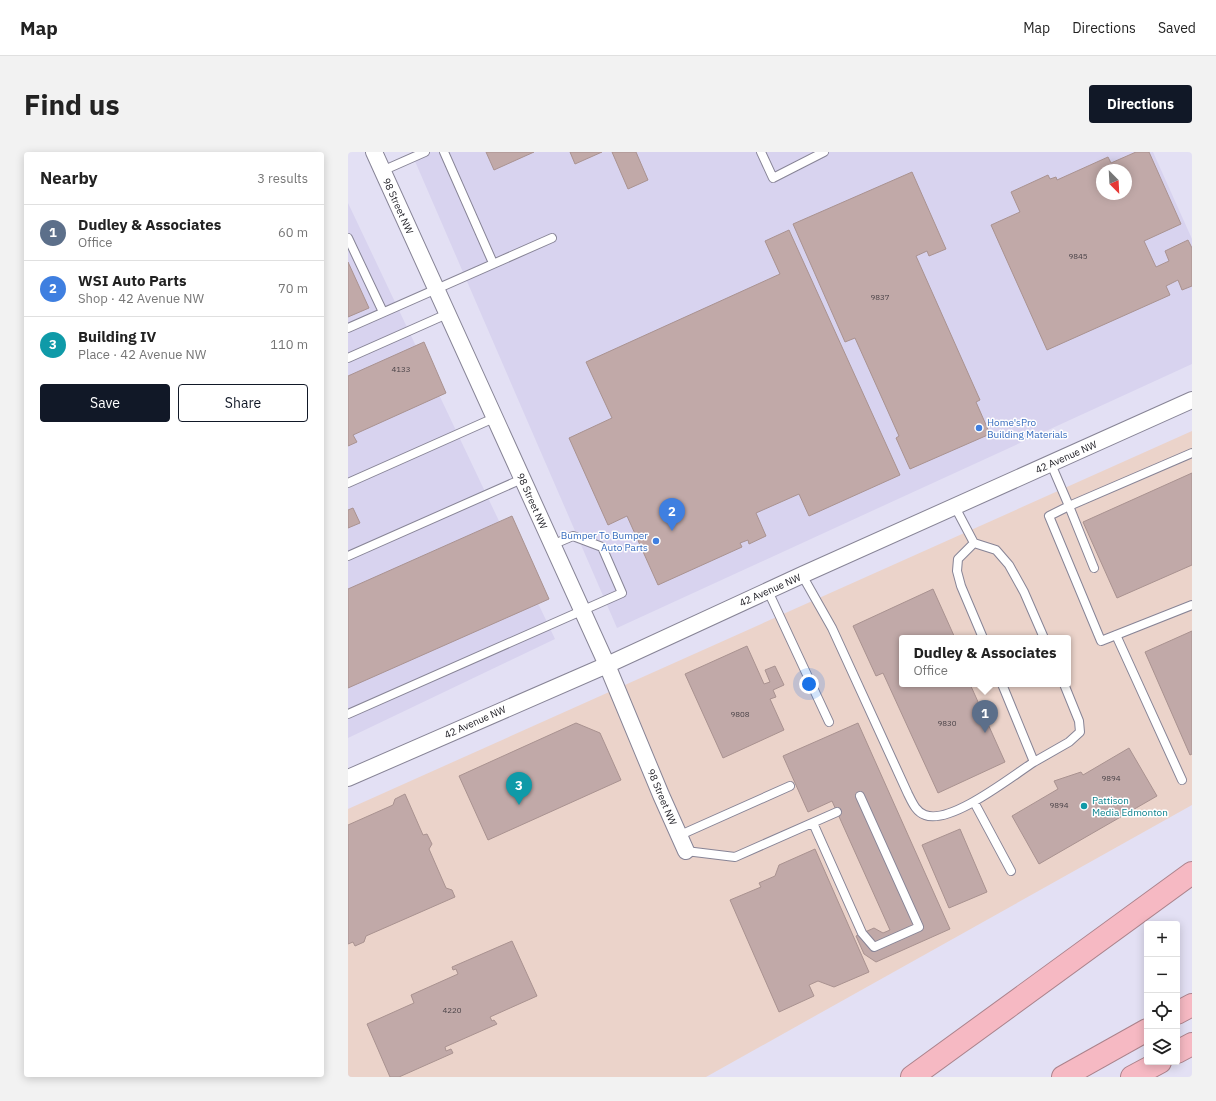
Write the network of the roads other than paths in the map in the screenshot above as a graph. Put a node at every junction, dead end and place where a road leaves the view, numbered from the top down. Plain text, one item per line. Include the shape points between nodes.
1 (374, 152) edge
2 (425, 152) edge
3 (444, 152) edge
4 (762, 152) edge
5 (824, 152) edge
6 (382, 171) junction
7 (348, 238) edge
8 (552, 238) dead end
9 (493, 264) junction
10 (435, 288) junction
11 (383, 312) junction
12 (447, 314) junction
13 (348, 328) edge
14 (348, 358) edge
15 (1192, 400) edge
16 (494, 418) junction
17 (1192, 453) edge
18 (1050, 464) junction
19 (522, 479) junction
20 (348, 483) edge
21 (1069, 506) junction
22 (955, 507) junction
23 (974, 543) junction
24 (552, 545) junction
25 (348, 556) edge
26 (1094, 568) dead end
27 (802, 575) junction
28 (768, 591) junction
29 (1192, 605) edge
30 (582, 611) junction
31 (982, 635) edge
32 (1043, 635) edge
33 (1116, 636) junction
34 (607, 665) junction
35 (1003, 687) edge
36 (1065, 687) edge
37 (348, 714) edge
38 (829, 722) dead end
39 (1034, 762) junction
40 (348, 778) edge
41 (1182, 780) dead end
42 (790, 786) dead end
43 (860, 796) dead end
44 (974, 802) junction
45 (837, 812) dead end
46 (813, 823) junction
47 (678, 836) junction
48 (686, 852) joint
49 (1011, 870) dead end
50 (1192, 874) edge
51 (1192, 878) edge
52 (1156, 900) junction
53 (1192, 1005) edge
54 (1180, 1011) edge
55 (1144, 1032) edge
56 (1192, 1044) edge
57 (1180, 1050) edge
58 (1154, 1065) edge
59 (912, 1077) edge
60 (1063, 1077) edge
61 (1132, 1077) edge

1 - 6 street, 98 Street NW
2 - 6 lane
3 - 9 lane
4 - 5 lane via 773,178
6 - 10 street, 98 Street NW
7 - 11 lane
8 - 9 lane
9 - 10 lane
10 - 11 lane
10 - 12 street, 98 Street NW
11 - 13 lane
12 - 14 lane
12 - 16 street, 98 Street NW
15 - 18 street, 42 Avenue NW
16 - 19 street, 98 Street NW
16 - 20 lane
17 - 21 lane
18 - 21 lane
18 - 22 street, 42 Avenue NW
19 - 24 street, 98 Street NW
19 - 25 lane
21 - 26 lane
21 - 33 lane via 1048,516 1101,641
22 - 23 lane
22 - 27 street, 42 Avenue NW
23 - 31 lane via 958,559 956,571
23 - 32 lane via 996,550 1009,565
24 - 30 street, 98 Street NW
24 - 30 lane via 572,536 602,547 622,593
27 - 28 street, 42 Avenue NW
27 - 44 lane via 832,628 916,809 925,815 937,817
28 - 34 street, 42 Avenue NW
28 - 38 lane
29 - 33 lane
30 - 34 street, 98 Street NW
30 - 37 lane
33 - 41 lane
34 - 40 street, 42 Avenue NW
34 - 47 street, 98 Street NW
35 - 39 lane
36 - 39 lane via 1079,721 1080,732 1069,742
39 - 44 lane
42 - 47 lane
43 - 46 lane via 919,927 874,947 862,933
44 - 49 lane
45 - 46 lane
46 - 48 lane via 735,857
47 - 48 street, 98 Street NW
50 - 52 highway
51 - 52 highway
52 - 59 highway
53 - 54 highway
55 - 60 highway
56 - 57 highway
58 - 61 highway

